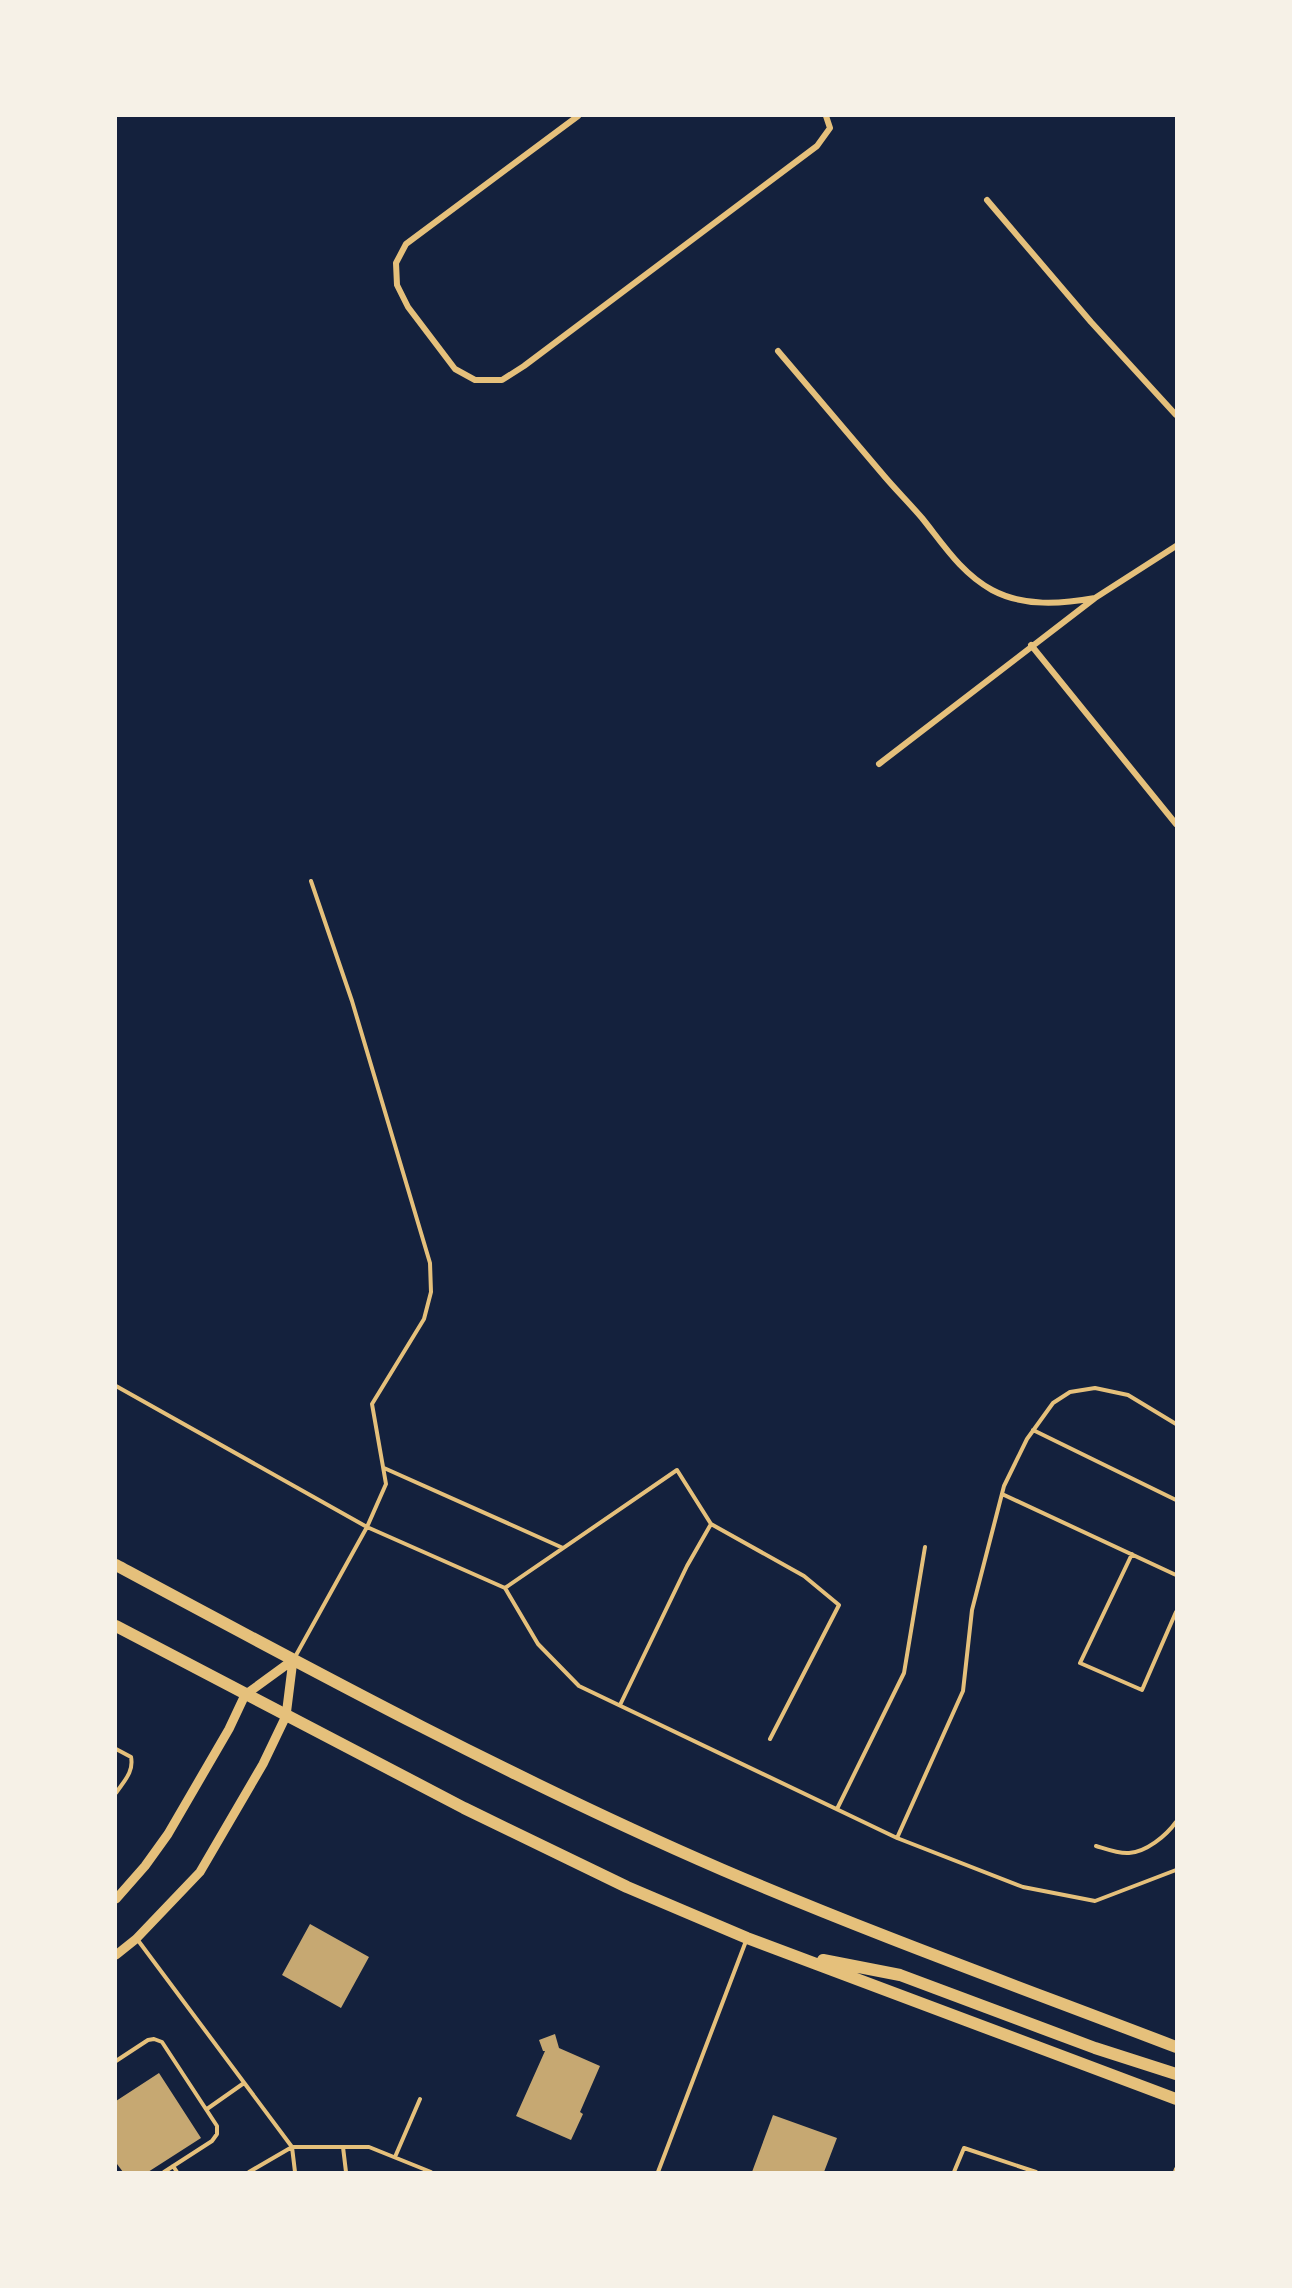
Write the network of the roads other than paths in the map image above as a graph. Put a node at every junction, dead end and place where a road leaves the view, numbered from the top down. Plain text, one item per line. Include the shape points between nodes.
1 (578, 116) edge
2 (826, 116) edge
3 (987, 200) dead end
4 (778, 351) dead end
5 (1176, 415) edge
6 (1176, 546) edge
7 (1095, 598) junction
8 (1031, 645) junction
9 (879, 764) dead end
10 (1176, 824) edge
11 (311, 881) dead end
12 (116, 1386) edge
13 (1176, 1424) edge
14 (1033, 1430) junction
15 (384, 1468) junction
16 (1002, 1494) junction
17 (1176, 1500) edge
18 (711, 1524) junction
19 (367, 1527) junction
20 (925, 1547) dead end
21 (563, 1549) junction
22 (1131, 1554) junction
23 (116, 1565) edge
24 (1176, 1575) edge
25 (505, 1588) junction
26 (1176, 1612) edge
27 (116, 1626) edge
28 (294, 1660) junction
29 (245, 1695) junction
30 (620, 1705) junction
31 (286, 1716) junction
32 (770, 1739) dead end
33 (116, 1749) edge
34 (116, 1793) edge
35 (837, 1809) junction
36 (1176, 1822) edge
37 (897, 1838) junction
38 (1096, 1846) dead end
39 (1176, 1869) edge
40 (116, 1899) edge
41 (747, 1938) junction
42 (136, 1939) junction
43 (116, 1955) edge
44 (792, 1955) junction
45 (1176, 2047) edge
46 (116, 2061) edge
47 (1176, 2074) edge
48 (244, 2083) junction
49 (420, 2099) dead end
50 (1176, 2099) edge
51 (207, 2109) junction
52 (292, 2147) junction
53 (343, 2147) junction
54 (395, 2157) junction
55 (173, 2166) junction
56 (164, 2172) edge
57 (177, 2172) edge
58 (249, 2172) edge
59 (295, 2172) edge
60 (346, 2172) edge
61 (431, 2172) edge
62 (657, 2172) edge
63 (954, 2172) edge
64 (1035, 2172) edge

1 - 2 street via 406,244 396,263 397,285 408,307 455,369 475,380 502,380 524,366 816,146 830,128
3 - 5 street
4 - 7 street via 974,579 993,591 1025,600 1063,603
6 - 7 street
7 - 8 street
8 - 9 street
8 - 10 street
11 - 15 lane via 352,1001 430,1263 431,1292 424,1319 372,1404
12 - 19 lane
13 - 14 lane via 1128,1395 1095,1388 1070,1392 1053,1403
14 - 16 lane
14 - 17 lane
15 - 19 lane via 386,1484
15 - 21 lane
16 - 22 lane
16 - 37 lane via 972,1610 963,1691
18 - 21 lane via 677,1470
18 - 30 lane
18 - 32 lane via 804,1576 839,1605
19 - 25 lane
19 - 28 lane
20 - 35 lane via 904,1673
21 - 25 lane
22 - 24 lane
22 - 26 lane via 1080,1664 1142,1690
23 - 28 highway
25 - 30 lane via 538,1644 579,1686
27 - 29 highway
28 - 29 street
28 - 31 street
28 - 45 highway via 492,1762 723,1869
29 - 31 highway
29 - 40 street via 168,1834
30 - 35 lane
31 - 41 highway via 617,1882
31 - 42 street via 200,1872
33 - 34 lane via 132,1762 130,1774
35 - 37 lane
36 - 38 lane via 1138,1851 1128,1854
37 - 39 lane via 1023,1887 1095,1901
41 - 44 highway
41 - 62 lane
42 - 43 street
42 - 48 lane
44 - 47 highway via 900,1975
44 - 50 highway
46 - 51 lane via 148,2040 162,2042
48 - 51 lane
48 - 52 lane
49 - 54 lane
51 - 55 lane via 217,2134
52 - 53 lane
52 - 58 lane
52 - 59 lane
53 - 54 lane via 369,2147
53 - 60 lane
54 - 61 lane
55 - 56 lane
55 - 57 lane
63 - 64 lane via 964,2148

